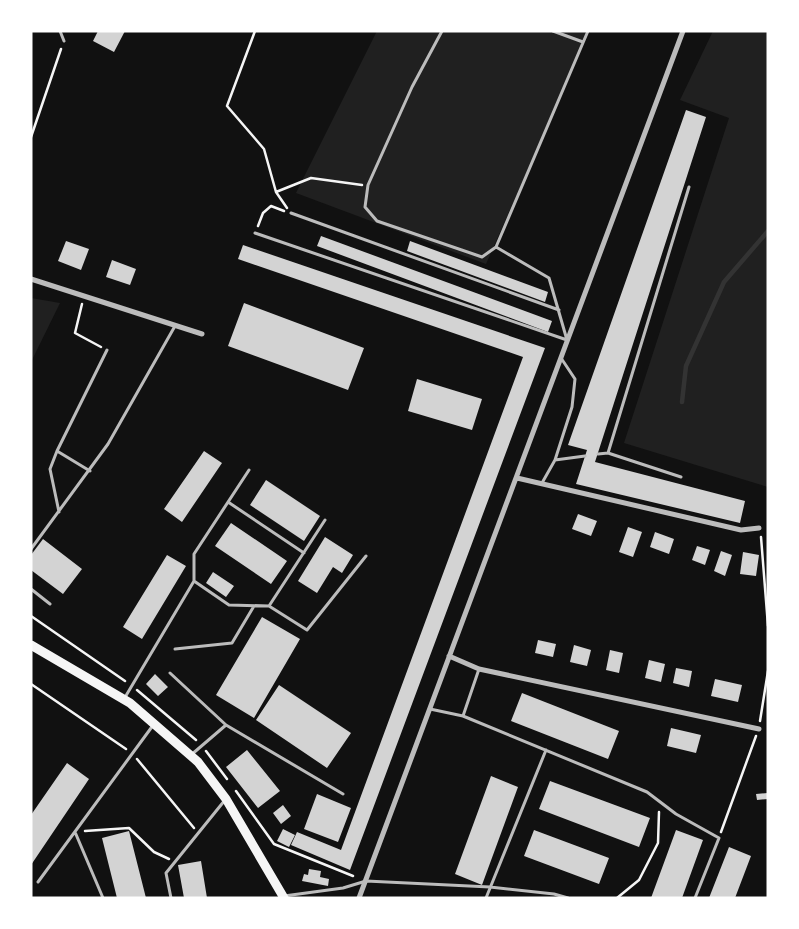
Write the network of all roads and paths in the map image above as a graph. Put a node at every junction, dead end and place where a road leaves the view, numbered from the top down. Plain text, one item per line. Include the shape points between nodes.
1 (60, 31) edge
2 (255, 31) edge
3 (442, 31) edge
4 (553, 31) edge
5 (588, 31) edge
6 (683, 31) edge
7 (64, 41) joint
8 (583, 42) junction
9 (31, 137) edge
10 (368, 186) junction
11 (689, 187) dead end
12 (276, 192) junction
13 (290, 213) junction
14 (255, 233) joint
15 (496, 247) junction
16 (31, 279) edge
17 (85, 296) junction
18 (559, 310) junction
19 (175, 325) junction
20 (202, 334) dead end
21 (567, 340) junction
22 (107, 350) joint
23 (561, 357) junction
24 (56, 451) junction
25 (608, 453) junction
26 (598, 454) dead end
27 (585, 456) dead end
28 (555, 460) junction
29 (90, 470) junction
30 (249, 470) dead end
31 (681, 477) dead end
32 (517, 478) junction
33 (542, 484) junction
34 (228, 502) junction
35 (59, 512) junction
36 (326, 520) dead end
37 (760, 528) joint
38 (31, 550) edge
39 (304, 553) junction
40 (366, 556) dead end
41 (194, 581) junction
42 (31, 588) edge
43 (50, 604) dead end
44 (255, 606) junction
45 (269, 606) junction
46 (768, 626) edge
47 (31, 645) edge
48 (175, 649) dead end
49 (449, 656) junction
50 (479, 669) junction
51 (768, 671) edge
52 (170, 673) dead end
53 (31, 684) edge
54 (124, 699) junction
55 (430, 708) junction
56 (464, 716) junction
57 (154, 724) junction
58 (226, 725) junction
59 (759, 729) junction
60 (546, 750) junction
61 (132, 753) junction
62 (190, 756) junction
63 (343, 794) dead end
64 (226, 799) junction
65 (659, 801) junction
66 (75, 832) junction
67 (198, 833) junction
68 (719, 838) junction
69 (174, 862) junction
70 (366, 881) junction
71 (38, 882) dead end
72 (490, 887) junction
73 (283, 897) edge
74 (103, 898) edge
75 (171, 898) edge
76 (359, 898) edge
77 (486, 898) edge
78 (568, 898) edge
79 (617, 898) edge
80 (694, 898) edge

1 - 7 lane
2 - 12 path via 227,106 264,149
3 - 10 lane via 412,87
4 - 8 lane
5 - 8 lane
6 - 21 street
7 - 9 path
8 - 15 lane
10 - 12 path via 311,178
10 - 15 lane via 365,206 377,221 482,257
11 - 25 lane
12 - 13 path
13 - 14 path via 271,206 263,213
13 - 18 lane
14 - 21 lane
15 - 18 lane via 549,278
16 - 17 street
17 - 19 street
17 - 22 path via 75,332
18 - 21 lane
19 - 20 street
19 - 29 lane
21 - 23 street
22 - 24 lane
23 - 28 lane via 575,379 572,407
23 - 32 street
24 - 29 lane
24 - 35 lane via 50,469
25 - 26 lane
25 - 31 lane
27 - 28 lane
28 - 33 lane
29 - 35 lane
30 - 34 lane
32 - 33 street
32 - 49 street
33 - 37 street via 741,530
34 - 39 lane
34 - 41 lane via 194,554
35 - 38 lane
36 - 39 lane
37 - 46 path
39 - 45 lane
40 - 45 lane via 307,630
41 - 44 lane via 229,605
41 - 54 lane
42 - 43 lane
44 - 45 lane
44 - 48 lane via 232,643
47 - 54 main road
49 - 50 street
49 - 55 street
50 - 56 lane
50 - 59 street
51 - 59 path
52 - 58 lane
53 - 61 path
54 - 57 main road
55 - 56 lane
55 - 70 street
56 - 60 lane
57 - 61 lane
57 - 62 main road
58 - 62 lane
58 - 63 lane
59 - 68 path
60 - 65 lane via 647,792
60 - 72 lane
61 - 66 lane
61 - 67 path
62 - 64 main road
64 - 67 lane
64 - 73 main road
65 - 68 lane
65 - 79 path via 658,843 640,880
66 - 69 path via 129,828 154,852
66 - 71 lane
66 - 74 lane
67 - 69 lane
68 - 80 lane
69 - 75 lane via 166,873
70 - 72 lane
70 - 73 lane
70 - 76 street
72 - 77 lane
72 - 78 lane

